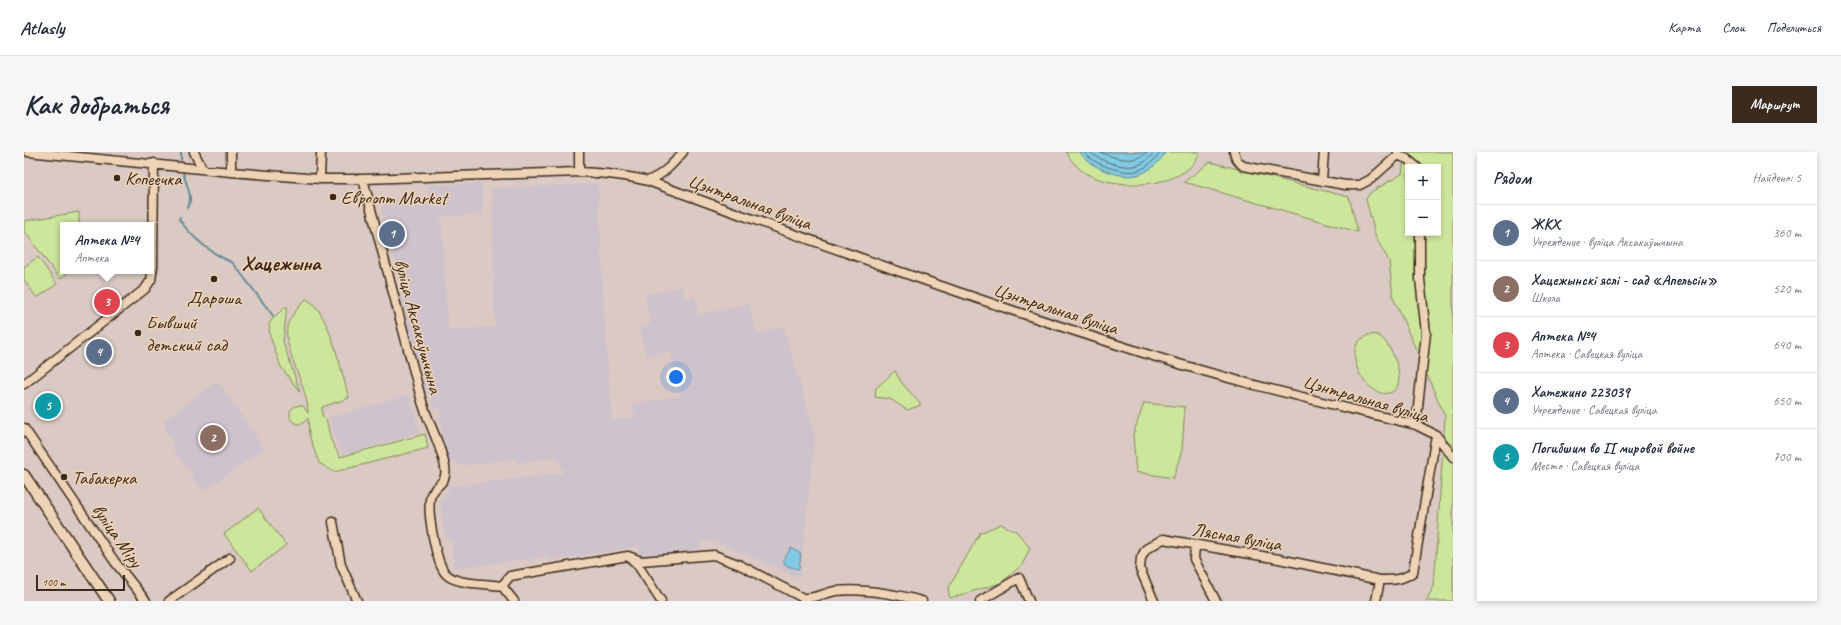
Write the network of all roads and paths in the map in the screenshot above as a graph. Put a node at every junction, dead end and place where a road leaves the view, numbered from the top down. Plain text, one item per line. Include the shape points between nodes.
1 (28, 152) edge
2 (194, 152) edge
3 (231, 152) edge
4 (321, 152) edge
5 (579, 152) edge
6 (683, 152) edge
7 (1234, 152) edge
8 (1324, 152) edge
9 (1398, 153) edge
10 (154, 163) junction
11 (1413, 164) edge
12 (202, 168) junction
13 (230, 172) junction
14 (579, 172) junction
15 (320, 179) junction
16 (363, 179) junction
17 (648, 180) junction
18 (1322, 181) junction
19 (154, 222) edge
20 (1420, 236) edge
21 (152, 274) edge
22 (24, 384) edge
23 (1416, 425) junction
24 (24, 428) edge
25 (1436, 435) junction
26 (1453, 457) edge
27 (24, 475) edge
28 (333, 522) dead end
29 (1195, 545) junction
30 (628, 556) junction
31 (230, 558) dead end
32 (1380, 580) junction
33 (502, 586) junction
34 (109, 601) edge
35 (146, 601) edge
36 (169, 601) edge
37 (357, 601) edge
38 (514, 601) edge
39 (662, 601) edge
40 (922, 601) edge
41 (980, 601) edge
42 (1029, 601) edge
43 (1154, 601) edge
44 (1216, 601) edge
45 (1376, 601) edge

1 - 10 street, Цэнтральная вуліца
2 - 12 street
3 - 13 street
4 - 15 street
5 - 14 street
6 - 17 street via 660,176
7 - 18 street via 1242,166
8 - 18 street
9 - 11 street
9 - 18 street via 1372,179 1360,185
10 - 12 street, Цэнтральная вуліца
10 - 19 street
12 - 13 street, Цэнтральная вуліца
13 - 15 street, Цэнтральная вуліца
14 - 16 street, Цэнтральная вуліца
14 - 17 street, Цэнтральная вуліца via 620,174
15 - 16 street, Цэнтральная вуліца
16 - 33 street, вуліца Аксакаўшчына via 422,400 445,466 444,481 432,495 429,513 434,542 444,570 453,579
17 - 23 street, Цэнтральная вуліца via 978,299 1154,356 1238,381
20 - 23 street via 1420,279 1426,333
21 - 22 street via 145,289
23 - 25 street, Цэнтральная вуліца
24 - 35 street, вуліца Міру via 115,562
25 - 26 street
25 - 32 street, Лясная вуліца via 1414,572 1406,578
27 - 34 main road
28 - 37 street via 341,564
29 - 32 street, Лясная вуліца
29 - 43 street, Лясная вуліца via 1163,539 1146,549 1141,558 1140,569
29 - 44 street via 1194,559
30 - 33 street via 510,576
30 - 39 street via 637,564
30 - 40 street via 642,561 714,555 740,565 803,598 811,599 847,590 900,595
31 - 36 street
32 - 45 street
33 - 38 street
41 - 42 street via 1019,578

